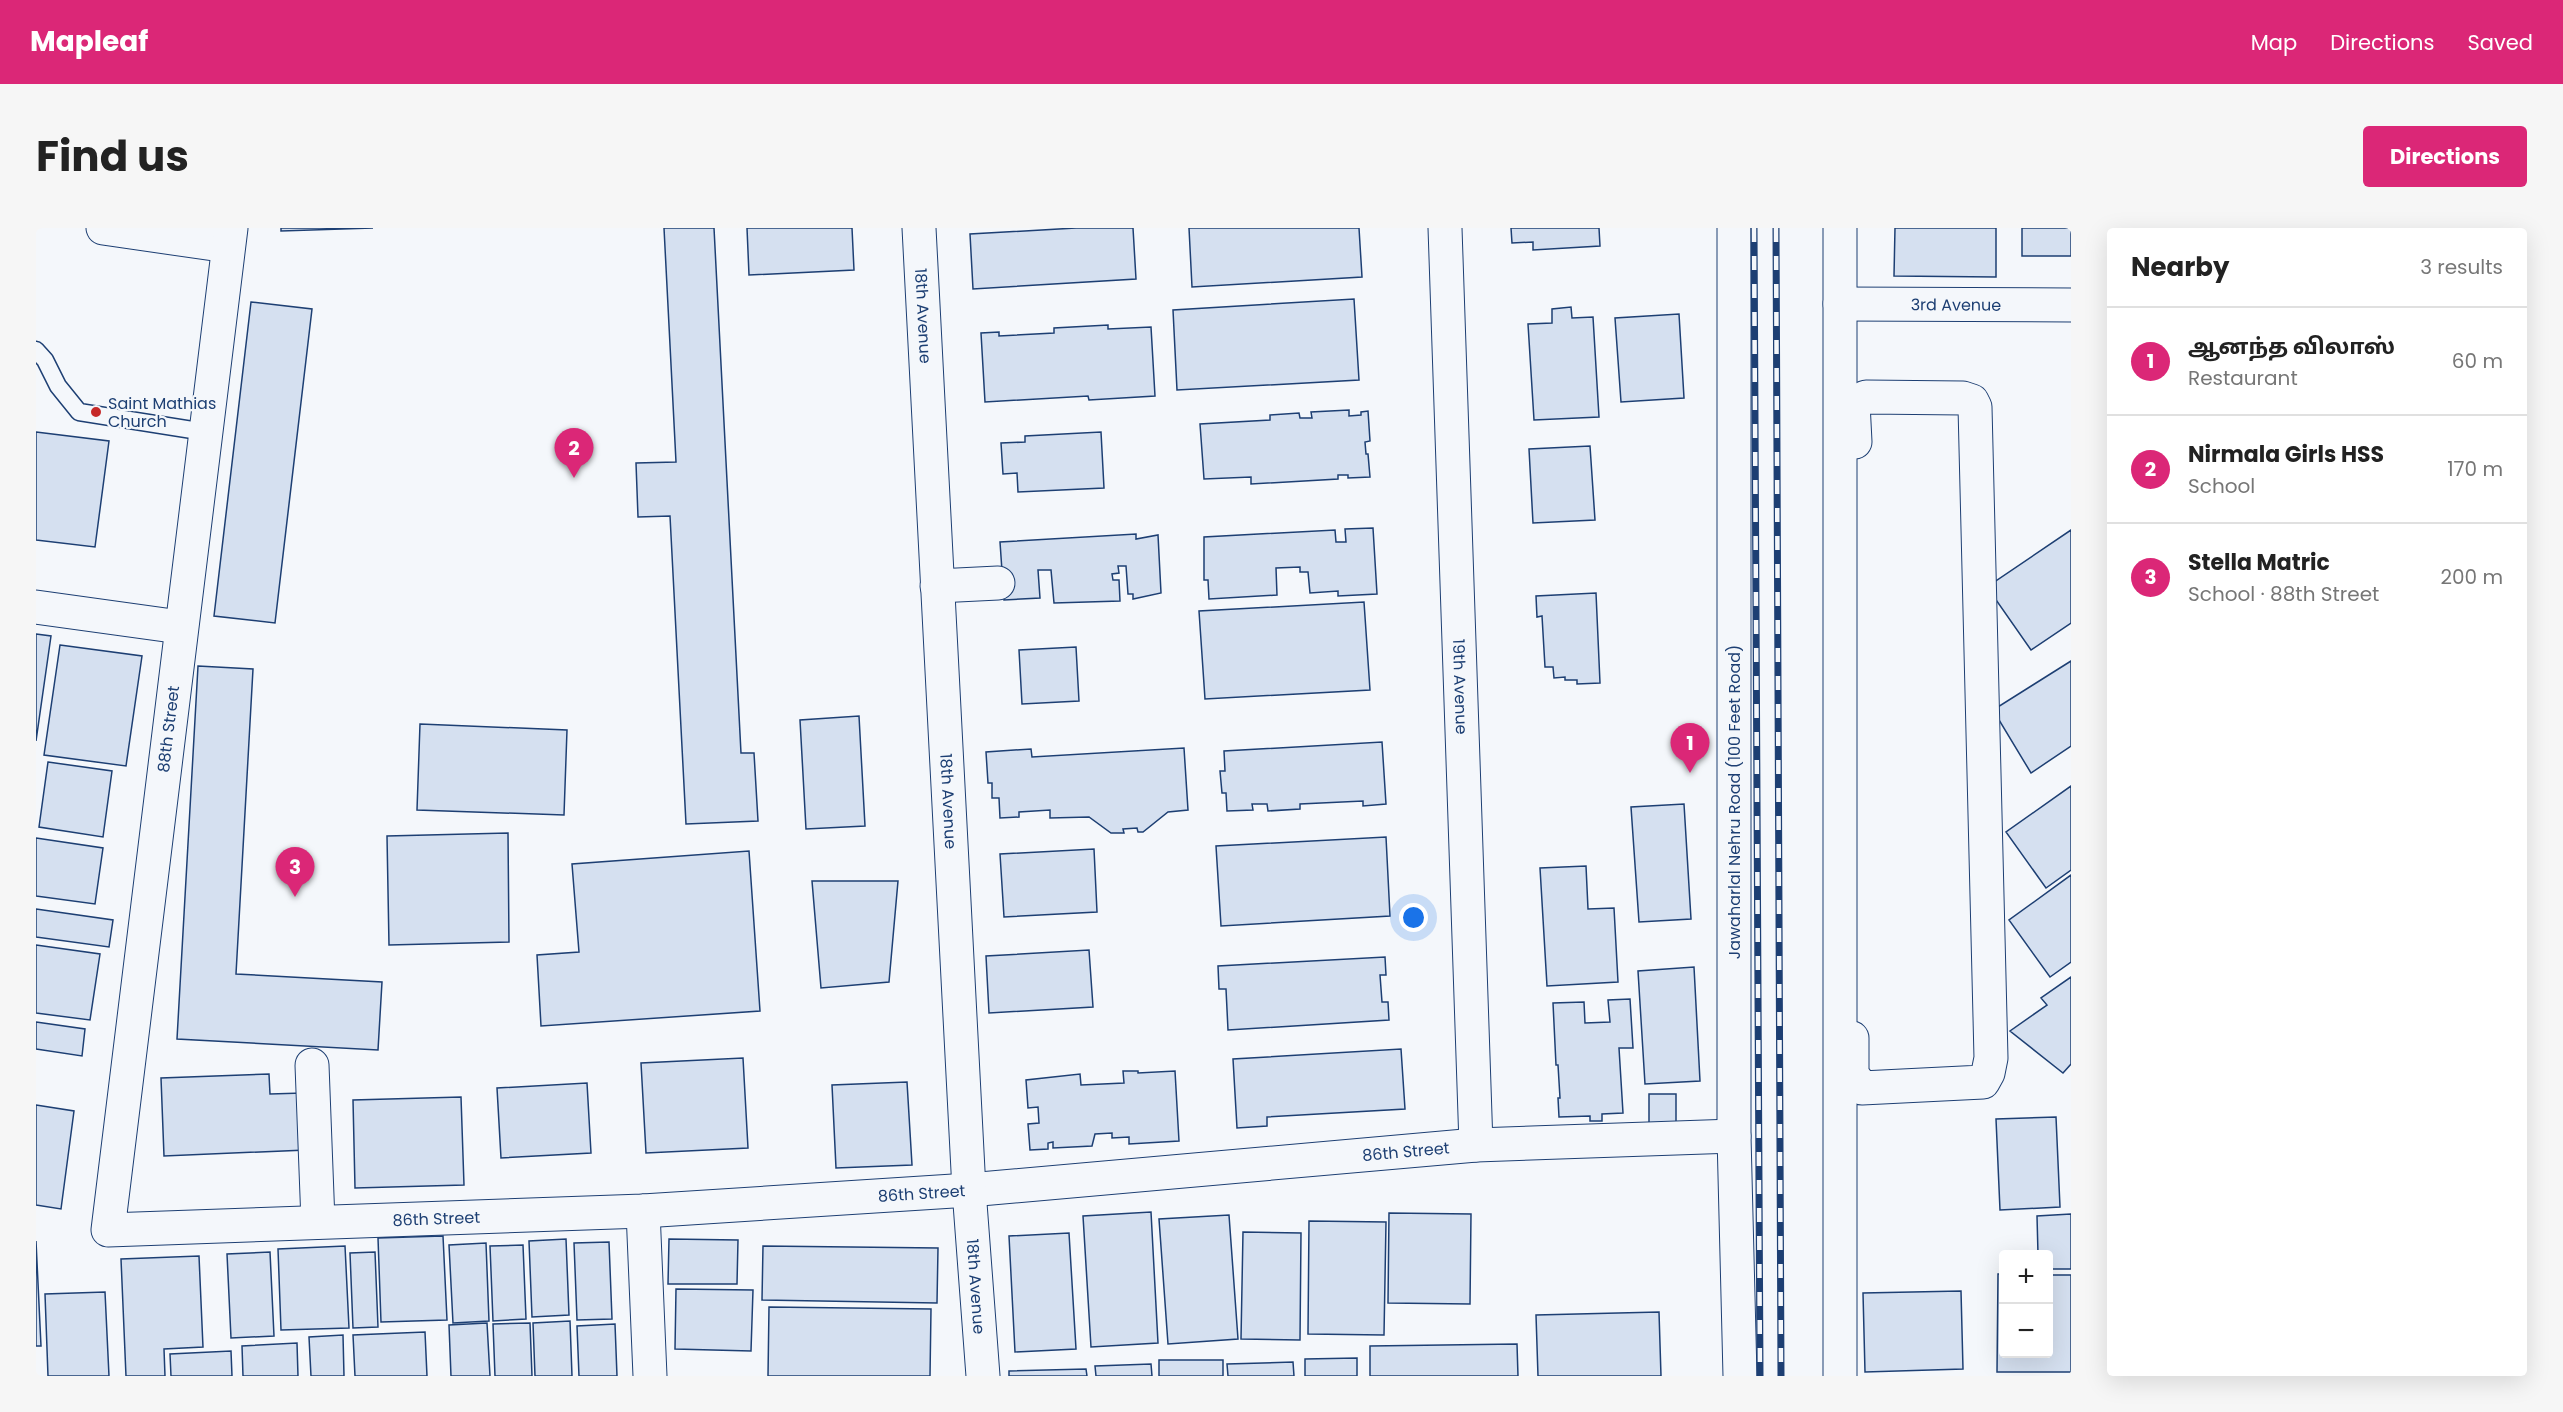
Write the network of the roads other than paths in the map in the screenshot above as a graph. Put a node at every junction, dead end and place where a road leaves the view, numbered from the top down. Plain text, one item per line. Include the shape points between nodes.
1 (103, 228) edge
2 (919, 228) edge
3 (1445, 228) edge
4 (1734, 228) edge
5 (1840, 228) edge
6 (229, 237) edge
7 (1840, 304) junction
8 (2071, 305) edge
9 (36, 350) edge
10 (205, 432) junction
11 (1848, 503) junction
12 (998, 583) dead end
13 (937, 586) junction
14 (36, 607) edge
15 (180, 627) junction
16 (1846, 980) junction
17 (312, 1065) dead end
18 (1734, 1136) junction
19 (1476, 1145) junction
20 (969, 1190) junction
21 (643, 1211) junction
22 (318, 1222) junction
23 (108, 1230) joint
24 (651, 1376) edge
25 (983, 1376) edge
26 (1740, 1376) edge
27 (1840, 1376) edge

1 - 6 street
2 - 13 street, 18th Avenue
3 - 19 street, 19th Avenue
4 - 18 street, Jawaharlal Nehru Road (100 Feet Road)
5 - 7 street
6 - 10 street, 88th Street
7 - 8 street, 3rd Avenue
7 - 11 street
9 - 10 lane via 79,412
10 - 15 street, 88th Street
11 - 16 street
11 - 16 street via 1853,403 1866,397 1972,401 1991,1058 1983,1082 1862,1088 1852,1074
12 - 13 street
13 - 20 street, 18th Avenue
14 - 15 street
15 - 23 street, 88th Street
16 - 27 street
17 - 22 street
18 - 19 street, 86th Street
18 - 26 street, Jawaharlal Nehru Road (100 Feet Road)
19 - 20 street, 86th Street
20 - 21 street, 86th Street
20 - 25 street, 18th Avenue
21 - 22 street, 86th Street
21 - 24 street
22 - 23 street, 86th Street

